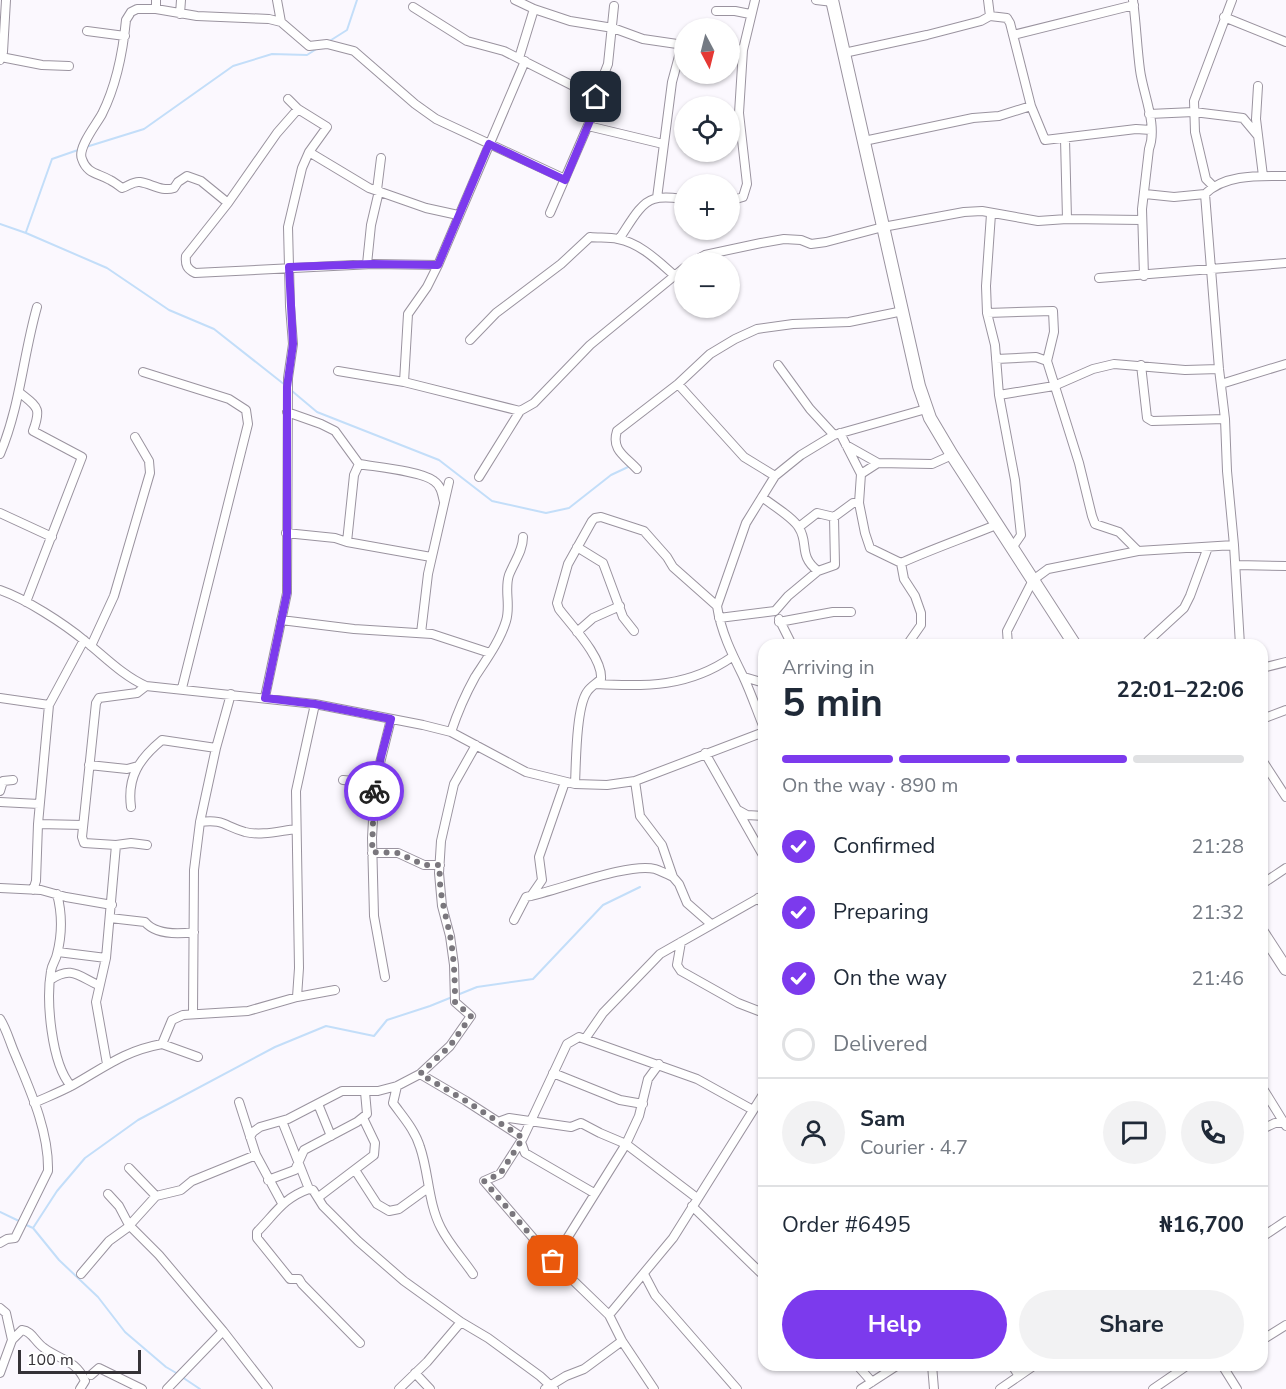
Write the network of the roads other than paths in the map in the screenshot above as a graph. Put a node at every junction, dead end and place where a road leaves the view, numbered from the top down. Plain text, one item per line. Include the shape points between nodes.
1 (6, 0) edge
2 (181, 0) edge
3 (515, 0) edge
4 (755, 0) edge
5 (816, 0) edge
6 (988, 0) edge
7 (1232, 0) edge
8 (277, 1) edge
9 (832, 1) edge
10 (1134, 2) edge
11 (156, 5) edge
12 (615, 6) dead end
13 (413, 7) dead end
14 (534, 9) junction
15 (717, 11) dead end
16 (180, 14) junction
17 (750, 14) junction
18 (2, 15) edge
19 (990, 16) junction
20 (1224, 17) junction
21 (269, 19) junction
22 (281, 22) junction
23 (613, 28) junction
24 (87, 31) dead end
25 (1013, 35) junction
26 (125, 36) junction
27 (1286, 42) edge
28 (674, 44) edge
29 (740, 50) edge
30 (743, 50) junction
31 (844, 53) junction
32 (1, 59) edge
33 (522, 60) junction
34 (69, 66) dead end
35 (674, 75) edge
36 (1258, 87) dead end
37 (596, 97) junction
38 (288, 99) dead end
39 (1031, 106) junction
40 (298, 109) junction
41 (1194, 112) junction
42 (1149, 114) junction
43 (588, 126) junction
44 (1151, 130) junction
45 (1258, 136) junction
46 (1065, 139) junction
47 (864, 141) junction
48 (489, 144) junction
49 (663, 144) junction
50 (309, 152) junction
51 (381, 158) dead end
52 (1263, 176) junction
53 (1286, 176) edge
54 (565, 180) junction
55 (1213, 186) junction
56 (378, 191) junction
57 (1145, 194) junction
58 (1205, 194) junction
59 (657, 198) junction
60 (740, 198) edge
61 (674, 199) edge
62 (228, 203) junction
63 (550, 213) dead end
64 (991, 214) junction
65 (458, 215) junction
66 (1067, 219) junction
67 (1142, 220) junction
68 (883, 227) junction
69 (619, 239) junction
70 (719, 252) edge
71 (1286, 263) edge
72 (367, 264) junction
73 (438, 265) junction
74 (289, 267) junction
75 (1212, 270) junction
76 (674, 274) joint
77 (1143, 276) junction
78 (1099, 278) dead end
79 (37, 307) dead end
80 (903, 311) junction
81 (987, 313) junction
82 (470, 340) dead end
83 (996, 359) junction
84 (1047, 361) junction
85 (1286, 364) edge
86 (778, 365) dead end
87 (1141, 365) junction
88 (1219, 369) junction
89 (338, 371) dead end
90 (143, 372) dead end
91 (404, 382) junction
92 (678, 384) junction
93 (1221, 384) junction
94 (1054, 386) junction
95 (19, 392) junction
96 (999, 395) junction
97 (926, 409) junction
98 (520, 411) junction
99 (287, 412) junction
100 (1225, 419) junction
101 (837, 434) junction
102 (135, 437) dead end
103 (846, 444) junction
104 (0, 454) edge
105 (952, 455) junction
106 (878, 463) junction
107 (359, 464) junction
108 (637, 469) dead end
109 (861, 474) junction
110 (775, 476) junction
111 (479, 477) dead end
112 (449, 482) dead end
113 (762, 497) junction
114 (444, 501) junction
115 (860, 503) junction
116 (0, 513) edge
117 (834, 517) junction
118 (996, 525) junction
119 (799, 527) junction
120 (286, 533) junction
121 (52, 537) junction
122 (523, 537) dead end
123 (347, 542) junction
124 (1234, 545) junction
125 (577, 547) junction
126 (1208, 547) junction
127 (1012, 548) junction
128 (1138, 551) junction
129 (431, 557) junction
130 (901, 563) junction
131 (1236, 566) junction
132 (1286, 566) edge
133 (818, 571) junction
134 (1033, 580) junction
135 (0, 590) edge
136 (26, 602) junction
137 (620, 606) junction
138 (717, 606) junction
139 (777, 610) junction
140 (851, 612) dead end
141 (718, 618) junction
142 (281, 620) junction
143 (779, 622) junction
144 (634, 631) dead end
145 (577, 632) junction
146 (421, 633) junction
147 (789, 639) edge
148 (911, 639) edge
149 (1008, 639) edge
150 (1072, 639) edge
151 (1150, 639) edge
152 (1240, 639) edge
153 (87, 643) junction
154 (490, 653) junction
155 (732, 657) junction
156 (1286, 662) edge
157 (1268, 666) edge
158 (744, 677) junction
159 (758, 681) edge
160 (596, 684) junction
161 (146, 686) junction
162 (182, 688) junction
163 (231, 694) junction
164 (0, 698) edge
165 (265, 698) junction
166 (315, 704) junction
167 (49, 705) junction
168 (1286, 710) edge
169 (758, 714) edge
170 (1268, 717) edge
171 (391, 719) junction
172 (451, 732) junction
173 (758, 732) edge
174 (476, 745) junction
175 (216, 748) junction
176 (705, 753) junction
177 (89, 765) junction
178 (138, 766) junction
179 (1268, 769) edge
180 (13, 780) dead end
181 (343, 780) dead end
182 (634, 781) junction
183 (564, 782) junction
184 (375, 783) junction
185 (575, 784) junction
186 (0, 790) edge
187 (1286, 797) edge
188 (0, 802) edge
189 (39, 804) junction
190 (131, 807) dead end
191 (738, 810) junction
192 (758, 816) edge
193 (200, 822) junction
194 (38, 824) junction
195 (83, 825) junction
196 (296, 829) junction
197 (147, 844) dead end
198 (116, 845) junction
199 (758, 846) edge
200 (372, 852) junction
201 (440, 865) junction
202 (1286, 868) edge
203 (673, 877) junction
204 (1268, 880) edge
205 (0, 888) edge
206 (33, 890) junction
207 (57, 894) junction
208 (531, 896) junction
209 (758, 901) edge
210 (112, 904) junction
211 (110, 918) junction
212 (514, 920) dead end
213 (711, 924) junction
214 (194, 932) junction
215 (1268, 941) edge
216 (681, 942) junction
217 (58, 952) junction
218 (106, 958) junction
219 (1286, 969) edge
220 (385, 977) dead end
221 (50, 980) junction
222 (98, 985) junction
223 (334, 990) dead end
224 (297, 996) junction
225 (758, 1011) edge
226 (193, 1014) junction
227 (1, 1022) edge
228 (167, 1035) junction
229 (585, 1038) junction
230 (162, 1044) junction
231 (172, 1048) junction
232 (198, 1057) dead end
233 (107, 1064) junction
234 (659, 1064) junction
235 (554, 1073) junction
236 (420, 1074) junction
237 (71, 1086) junction
238 (397, 1086) junction
239 (365, 1092) junction
240 (1268, 1096) edge
241 (34, 1102) junction
242 (239, 1102) dead end
243 (318, 1104) junction
244 (642, 1104) junction
245 (758, 1107) edge
246 (363, 1118) junction
247 (282, 1121) junction
248 (498, 1122) junction
249 (532, 1122) junction
250 (1286, 1124) edge
251 (1268, 1127) edge
252 (331, 1136) junction
253 (250, 1137) junction
254 (522, 1140) junction
255 (626, 1144) junction
256 (256, 1155) junction
257 (299, 1164) junction
258 (129, 1168) dead end
259 (355, 1170) junction
260 (268, 1180) junction
261 (428, 1188) junction
262 (309, 1189) junction
263 (108, 1194) dead end
264 (594, 1194) junction
265 (156, 1196) junction
266 (697, 1198) junction
267 (319, 1199) junction
268 (282, 1203) junction
269 (692, 1206) junction
270 (1286, 1221) edge
271 (129, 1225) junction
272 (1268, 1233) edge
273 (0, 1243) edge
274 (553, 1261) junction
275 (758, 1268) edge
276 (81, 1274) dead end
277 (473, 1274) dead end
278 (644, 1274) junction
279 (0, 1308) edge
280 (609, 1315) junction
281 (461, 1322) junction
282 (1286, 1325) edge
283 (223, 1330) junction
284 (1268, 1336) edge
285 (12, 1340) junction
286 (622, 1341) junction
287 (360, 1343) dead end
288 (862, 1371) edge
289 (889, 1371) edge
290 (932, 1371) edge
291 (1016, 1371) edge
292 (1026, 1371) edge
293 (1179, 1371) edge
294 (1226, 1371) edge
295 (0, 1373) edge
296 (416, 1373) junction
297 (92, 1375) dead end
298 (1019, 1376) junction
299 (872, 1382) junction
300 (550, 1387) edge
301 (80, 1389) edge
302 (142, 1389) edge
303 (168, 1389) edge
304 (268, 1389) edge
305 (399, 1389) edge
306 (430, 1389) edge
307 (654, 1389) edge
308 (737, 1389) edge
309 (861, 1389) edge
310 (934, 1389) edge
311 (999, 1389) edge
312 (1153, 1389) edge
313 (1237, 1389) edge

1 - 18 street
2 - 16 street
3 - 14 street
4 - 17 street
5 - 9 street
6 - 19 street
7 - 20 street
8 - 21 street
8 - 22 street
9 - 31 main road
10 - 25 street
10 - 42 street via 1140,72
11 - 16 street
11 - 26 street via 131,12
12 - 23 street
13 - 33 street via 468,42
14 - 23 street via 570,21
14 - 33 street
15 - 17 street
16 - 21 street
17 - 30 street
18 - 32 street
19 - 25 street via 1007,18
19 - 31 street
20 - 27 street
20 - 41 street via 1199,85
21 - 22 street
22 - 48 street via 309,46 327,44 354,51 414,104
23 - 28 street via 643,39
23 - 37 street via 608,64
24 - 26 street
25 - 39 street
26 - 62 street via 114,82 83,147 81,155 87,168 122,188 141,182 168,190 188,176 201,181
29 - 30 street
30 - 60 street via 739,113 747,184
31 - 47 main road
32 - 34 street
33 - 37 street
33 - 48 street
35 - 49 street
36 - 45 street
37 - 43 street
38 - 40 street
39 - 46 street via 1045,140
39 - 47 street via 999,116
40 - 50 street via 327,127
40 - 62 street
41 - 42 street
41 - 45 street via 1243,118
41 - 55 street via 1206,179
42 - 44 street
43 - 49 street
43 - 54 street
44 - 46 street
44 - 57 street
45 - 52 street
46 - 66 street
47 - 68 main road
48 - 54 street
48 - 65 street
49 - 59 street
50 - 56 street via 347,177
50 - 74 street via 288,227
51 - 56 street
52 - 53 street
52 - 55 street
54 - 63 street
55 - 58 street
56 - 65 street
56 - 72 street
57 - 58 street
57 - 67 street
58 - 75 street
59 - 61 street
59 - 69 street via 644,206
62 - 74 street via 186,256 188,270 195,273
64 - 66 street via 1038,221
64 - 68 street via 964,212
64 - 81 street
65 - 73 street
66 - 67 street
67 - 77 street
68 - 70 street via 825,242 811,244 784,239
68 - 80 main road
69 - 76 street via 644,250
69 - 82 street via 590,237 496,313
71 - 75 street
72 - 73 street
72 - 74 street
73 - 91 street via 408,314
74 - 99 street via 293,344
75 - 77 street
75 - 88 street
76 - 98 street via 590,345 534,403
77 - 78 street
79 - 95 street via 27,339
80 - 92 street via 849,322 758,329 711,354
80 - 97 main road
81 - 83 street
81 - 84 street via 1053,311 1054,332
83 - 84 street via 1036,357
83 - 96 street
84 - 94 street
85 - 93 street
86 - 101 street via 810,409
87 - 88 street
87 - 94 street via 1104,366
87 - 100 street via 1147,418
88 - 93 street
89 - 91 street
90 - 162 street via 229,399 246,411 248,424
91 - 98 street
92 - 108 street via 617,431 615,447
92 - 110 street via 744,457
93 - 100 street
94 - 96 street
94 - 128 street via 1095,524 1119,532
95 - 104 street
95 - 121 street via 38,409 33,431 82,456
96 - 127 street via 1021,535
97 - 101 street
97 - 105 main road
98 - 111 street
99 - 107 street via 335,431
99 - 120 street
100 - 124 street
101 - 103 street
101 - 110 street
102 - 153 street via 149,461 150,473 114,596
103 - 106 street
103 - 109 street
105 - 106 street via 932,464
105 - 118 main road
106 - 109 street
107 - 114 street via 434,480
107 - 123 street via 354,475
109 - 115 street
110 - 113 street
112 - 114 street
113 - 119 street
113 - 138 street via 746,523
114 - 129 street
115 - 117 street
115 - 130 street via 870,548
116 - 121 street
117 - 119 street via 818,513
117 - 133 street via 835,565
118 - 127 main road
118 - 130 street
119 - 133 street via 805,554
120 - 123 street
120 - 142 street via 287,593
121 - 136 street
122 - 154 street via 506,589 506,621
123 - 129 street
124 - 126 street
124 - 131 street
125 - 137 street via 603,563
125 - 138 street via 595,518 644,531 673,567
125 - 145 street via 557,603
126 - 128 street
126 - 151 street via 1184,608
127 - 134 main road
128 - 134 street via 1048,569
129 - 146 street
130 - 148 street via 904,579 921,613 921,625
131 - 132 street
131 - 152 street
133 - 139 street
134 - 149 street via 1007,631
134 - 150 main road
135 - 136 street
136 - 153 street
137 - 144 street
137 - 145 street via 593,618
138 - 141 street
139 - 141 street
139 - 143 street
140 - 143 street
141 - 155 street
142 - 146 street
142 - 165 street
143 - 147 street
145 - 160 street via 601,673
146 - 154 street via 450,638
153 - 161 street
153 - 167 street
154 - 172 street via 459,709
155 - 158 street
155 - 160 street via 675,683
156 - 157 street
158 - 159 street
158 - 169 street
160 - 185 street via 587,692 578,729
161 - 162 street
161 - 177 street via 137,693 99,698
162 - 163 street
163 - 165 street
163 - 175 street
164 - 167 street
165 - 166 street
166 - 171 street
166 - 196 street via 296,791
167 - 189 street
168 - 170 street
171 - 172 street
171 - 184 street
172 - 174 street
173 - 176 street
174 - 183 street via 526,772
174 - 201 street via 454,784 441,841
175 - 178 street via 162,740 141,758
175 - 193 street
176 - 182 street
176 - 191 street
177 - 178 street via 127,769
177 - 195 street
178 - 190 street via 131,781
179 - 187 street
180 - 186 street via 3,781
181 - 184 street
182 - 185 street
182 - 203 street via 640,816 662,845
183 - 185 street
183 - 208 street via 539,857 542,880
184 - 200 street
188 - 189 street
189 - 194 street
191 - 192 street
191 - 199 street
193 - 196 street via 218,820 245,832 266,834
193 - 214 street via 194,870
194 - 195 street
194 - 206 street
195 - 198 street via 84,843
196 - 224 street
197 - 198 street
198 - 210 street
200 - 201 street via 398,853 424,865
200 - 220 street via 374,916
201 - 236 street via 442,906 454,965 455,1002 471,1016 450,1046
202 - 204 street
203 - 208 street via 654,869 637,869
203 - 213 street via 687,903
205 - 206 street
206 - 207 street
207 - 210 street
207 - 217 street via 61,919
208 - 212 street via 523,901
209 - 213 street
210 - 211 street
211 - 214 street via 145,922 157,931
211 - 218 street
213 - 216 street
214 - 226 street
215 - 219 main road
216 - 225 street via 677,965 681,971
216 - 229 street via 660,954 603,1013
217 - 218 street
217 - 221 street
218 - 222 street
221 - 222 street via 67,971
221 - 237 street via 49,1010 56,1051
222 - 233 street via 96,1002
223 - 224 street
224 - 226 street via 248,1011
226 - 228 street via 172,1020
227 - 241 street
228 - 230 street
228 - 231 street
229 - 234 street
229 - 235 street via 579,1036 567,1044
230 - 231 street
230 - 233 street
231 - 232 street
233 - 237 street
234 - 244 street via 648,1079
234 - 245 street
235 - 244 street via 620,1100
235 - 249 street
236 - 238 street
236 - 248 street
237 - 241 street
238 - 239 street
238 - 261 street via 393,1103 420,1145
239 - 243 street via 342,1090
239 - 246 street via 368,1109
240 - 250 street
241 - 273 street via 46,1145 48,1171 15,1238
242 - 253 street
243 - 247 street
243 - 252 street
244 - 255 street
245 - 266 street
246 - 252 street
246 - 259 street via 375,1150
247 - 253 street via 260,1127
247 - 257 street
248 - 249 street via 509,1118
248 - 254 street
249 - 254 street
249 - 255 street via 571,1127 581,1123
250 - 251 street
252 - 257 street via 304,1150
253 - 256 street
254 - 264 street via 525,1153
254 - 274 street via 500,1174 484,1181
255 - 264 street
255 - 266 street
256 - 260 street
256 - 265 street via 192,1181 181,1190
257 - 260 street via 295,1170
257 - 262 street
258 - 265 street
259 - 261 street via 376,1204 389,1211 399,1209
259 - 267 street
260 - 268 street
261 - 277 street via 441,1228
262 - 267 street
262 - 268 street
263 - 271 street
264 - 274 street
265 - 271 street
266 - 269 street
267 - 281 street via 389,1268
268 - 287 street via 257,1232 259,1243 290,1279 299,1279
269 - 275 street
269 - 278 street
270 - 272 street
271 - 276 street via 109,1241
271 - 283 street
274 - 280 street
278 - 280 street
278 - 308 street via 655,1295
279 - 285 street via 6,1313
280 - 286 street
281 - 296 street
281 - 300 street via 488,1338
282 - 284 street
283 - 303 street
283 - 304 street
285 - 295 street
285 - 301 street via 27,1330 45,1349 81,1372 85,1381
286 - 300 street via 584,1369
286 - 307 street
288 - 299 street
289 - 299 street
290 - 310 street
291 - 298 street
292 - 298 street
293 - 312 street
294 - 313 street
296 - 305 street
296 - 306 street
297 - 302 street via 99,1368
298 - 311 street
299 - 309 street

